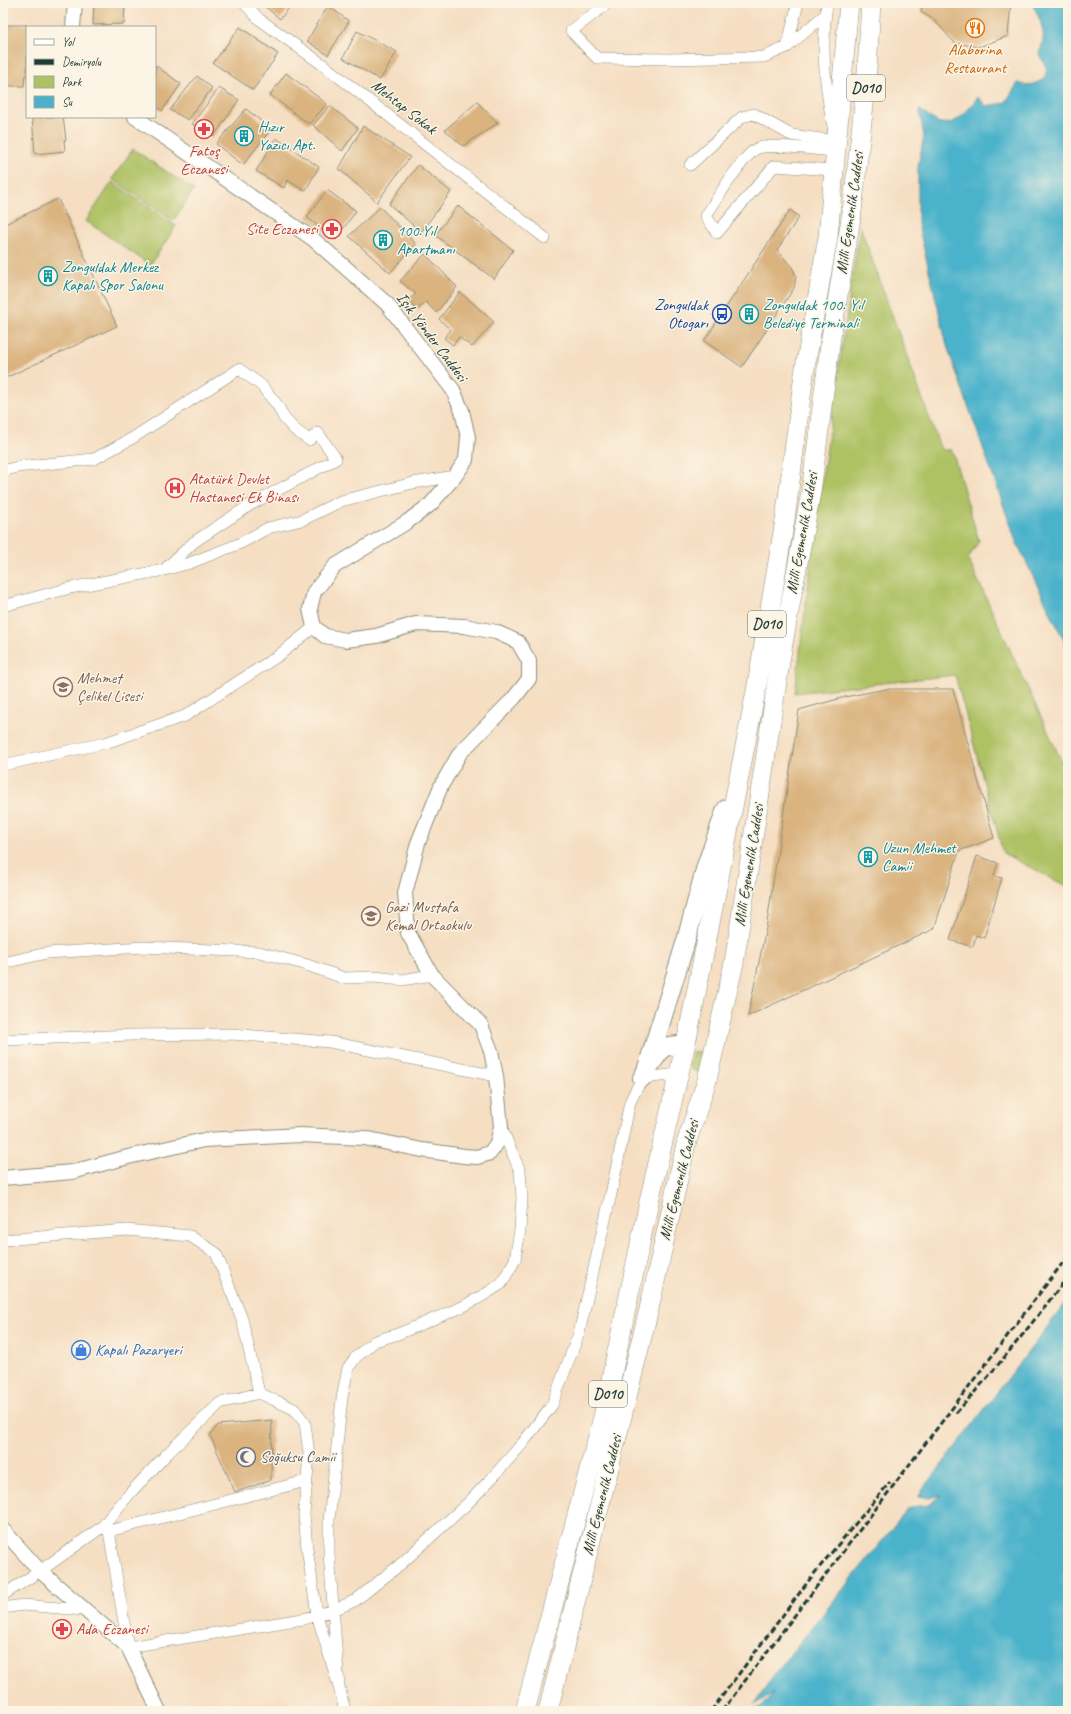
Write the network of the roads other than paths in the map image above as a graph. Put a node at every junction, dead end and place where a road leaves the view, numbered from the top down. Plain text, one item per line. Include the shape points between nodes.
1 (75, 3) edge
2 (244, 3) edge
3 (608, 3) edge
4 (798, 3) edge
5 (827, 3) edge
6 (849, 3) edge
7 (871, 3) edge
8 (825, 15) junction
9 (73, 26) edge
10 (787, 46) junction
11 (137, 118) edge
12 (840, 148) junction
13 (690, 165) dead end
14 (834, 170) junction
15 (855, 176) junction
16 (545, 238) dead end
17 (3, 470) edge
18 (455, 476) junction
19 (164, 570) junction
20 (3, 606) edge
21 (314, 627) junction
22 (743, 755) junction
23 (3, 765) edge
24 (3, 963) edge
25 (432, 975) junction
26 (3, 1040) edge
27 (686, 1044) junction
28 (714, 1049) junction
29 (644, 1074) junction
30 (678, 1074) junction
31 (496, 1076) junction
32 (707, 1080) junction
33 (501, 1127) junction
34 (3, 1178) edge
35 (3, 1240) edge
36 (259, 1393) junction
37 (306, 1482) junction
38 (106, 1529) junction
39 (3, 1530) edge
40 (40, 1571) junction
41 (3, 1595) edge
42 (3, 1608) edge
43 (83, 1610) junction
44 (334, 1610) junction
45 (316, 1615) junction
46 (128, 1647) junction
47 (339, 1687) junction
48 (159, 1711) edge
49 (345, 1711) edge
50 (525, 1711) edge
51 (548, 1711) edge

1 - 9 street
2 - 16 street, Mehtap Sokak via 259,19 326,67
3 - 10 street via 571,31 597,58 736,59 764,57
4 - 10 street
5 - 8 street
6 - 12 highway, Milli Egemenlik Caddesi / D010
7 - 15 highway, Milli Egemenlik Caddesi / D010 via 866,86
8 - 10 street
8 - 12 street via 824,67 827,99
11 - 18 street, Işık Yönder Caddesi via 313,240 387,304 453,390 462,411 468,437 466,460
12 - 13 street via 791,135 754,114 742,117
12 - 14 highway, Milli Egemenlik Caddesi / D010
12 - 14 street via 769,146 757,149 746,158 706,216 716,233 774,166
12 - 15 highway
14 - 15 highway
14 - 22 highway, Milli Egemenlik Caddesi / D010 via 828,237 804,374 784,520
15 - 28 highway, Milli Egemenlik Caddesi / D010 via 810,492 782,649 734,963
17 - 19 street via 94,459 239,369 261,385 294,429 310,440 318,433 336,459 250,505 194,542
18 - 19 street via 341,501 302,520 268,528 234,546
18 - 21 street, Işık Yönder Caddesi via 431,504 407,522 335,566 314,592 310,609
19 - 20 street via 70,588
21 - 23 street via 278,656 185,716 105,743
21 - 25 street via 325,636 346,640 376,636 416,624 464,626 496,632 518,642 529,661 529,680 460,753 441,786 418,843 405,893 408,933
22 - 27 highway, Milli Egemenlik Caddesi / D010
22 - 29 main road via 706,866 685,944
24 - 25 street via 47,952 143,947 259,952 344,978 374,977 402,980
25 - 31 street via 481,1025 491,1051
26 - 31 street via 231,1034 330,1042
27 - 28 highway
27 - 29 main road via 663,1047
27 - 30 highway, Milli Egemenlik Caddesi / D010
28 - 32 highway, Milli Egemenlik Caddesi / D010
29 - 30 street
29 - 44 street via 630,1102 579,1333 552,1405 522,1444 468,1503 356,1600
30 - 32 highway
30 - 50 highway, Milli Egemenlik Caddesi / D010 via 603,1417
31 - 33 street
32 - 51 highway, Milli Egemenlik Caddesi / D010 via 686,1144 649,1309
33 - 34 street via 497,1144 490,1154 478,1157 422,1150 364,1138 300,1135 204,1140 72,1172
33 - 44 street via 520,1171 522,1197 515,1260 501,1284 462,1307 375,1341 356,1356 348,1368 342,1398 328,1521
35 - 36 street via 127,1230 190,1236 216,1254 242,1319
36 - 37 street via 294,1409 305,1423 309,1454
36 - 38 street via 220,1403 131,1492
37 - 38 street
37 - 45 street via 304,1514
38 - 40 street
38 - 46 street
39 - 40 street
40 - 41 street
40 - 43 street
42 - 43 street via 23,1605
43 - 46 street
44 - 45 street
44 - 47 street
45 - 46 street
45 - 47 street
46 - 48 street
47 - 49 street

